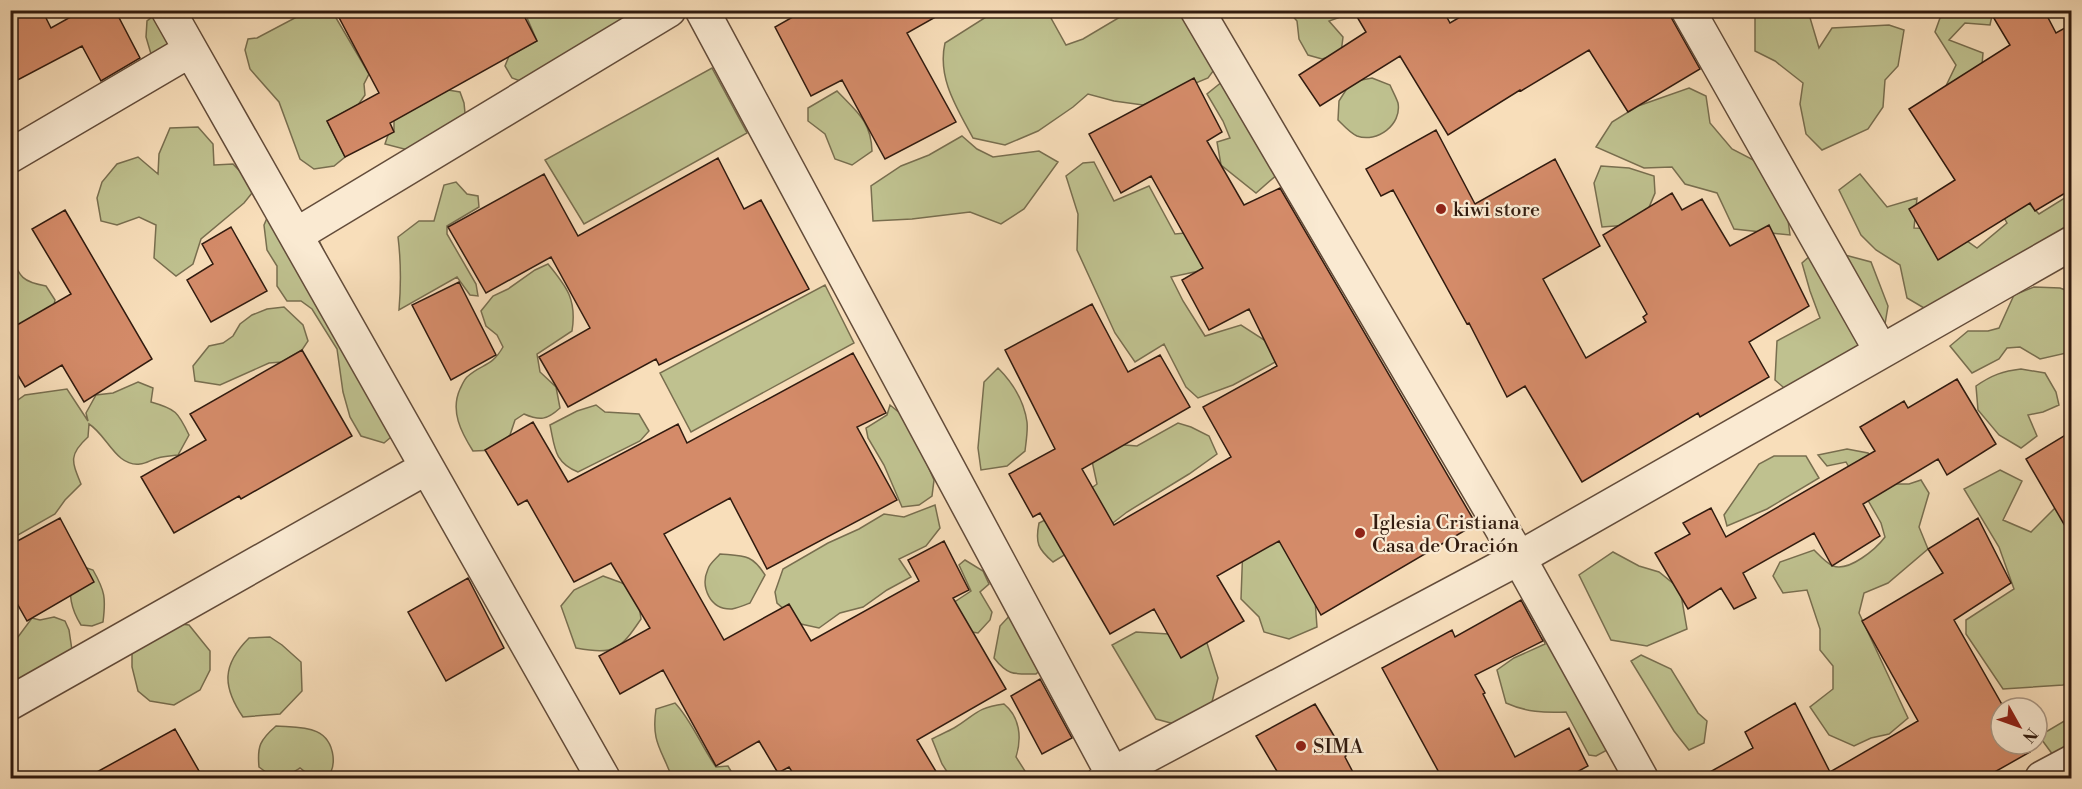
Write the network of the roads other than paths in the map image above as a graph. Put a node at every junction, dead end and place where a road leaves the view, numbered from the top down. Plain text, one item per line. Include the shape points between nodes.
1 (168, 10) edge
2 (669, 10) edge
3 (702, 10) edge
4 (1197, 10) edge
5 (1688, 10) edge
6 (189, 51) junction
7 (10, 156) edge
8 (296, 235) junction
9 (2072, 243) edge
10 (1881, 351) junction
11 (426, 468) junction
12 (1519, 558) junction
13 (10, 703) edge
14 (2072, 762) edge
15 (1109, 777) edge
16 (603, 778) edge
17 (1641, 778) edge
18 (2042, 778) edge

1 - 6 street
2 - 8 street
3 - 15 street
4 - 12 street
5 - 10 street
6 - 7 street
6 - 8 street
8 - 11 street
9 - 10 street
10 - 12 street
11 - 13 street
11 - 16 street
12 - 15 street
12 - 17 street
14 - 18 street

